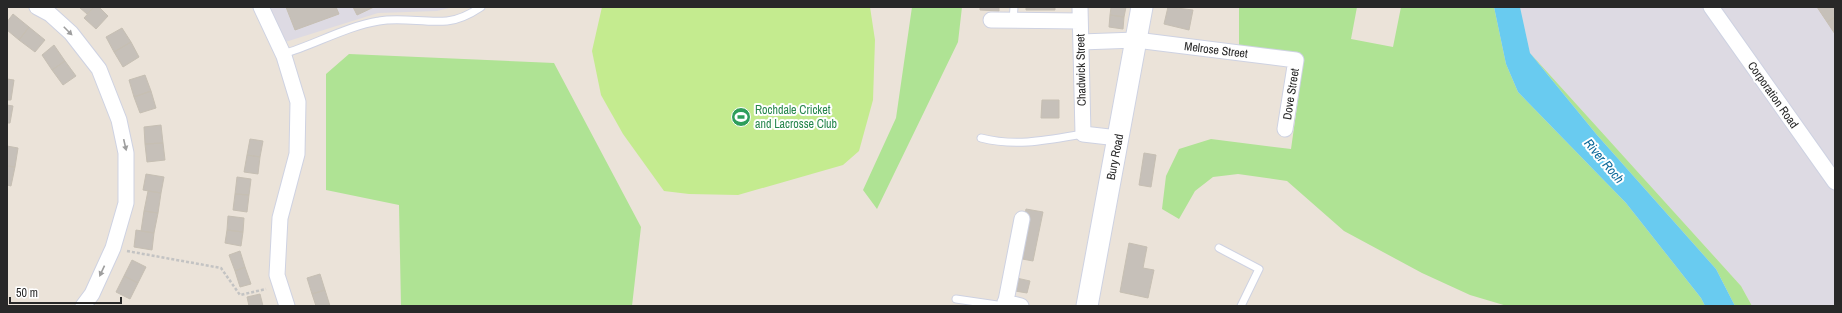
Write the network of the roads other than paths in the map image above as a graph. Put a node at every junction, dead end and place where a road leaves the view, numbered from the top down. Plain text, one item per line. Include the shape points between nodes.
1 (37, 7) edge
2 (261, 7) edge
3 (481, 7) edge
4 (1142, 7) edge
5 (1712, 7) edge
6 (1014, 14) edge
7 (1080, 14) edge
8 (991, 20) dead end
9 (1136, 40) junction
10 (1081, 42) junction
11 (283, 55) junction
12 (1296, 60) joint
13 (1285, 129) dead end
14 (1083, 134) junction
15 (981, 138) dead end
16 (1118, 138) junction
17 (1835, 182) edge
18 (1022, 218) dead end
19 (1219, 248) dead end
20 (956, 299) dead end
21 (1005, 305) edge
22 (83, 306) edge
23 (287, 306) edge
24 (1021, 306) edge
25 (1087, 306) edge
26 (1241, 306) edge

1 -> 22 street via 50,14 71,33 99,69 119,120 126,153 126,203 113,248 92,294
2 - 11 street
3 - 11 lane via 448,21 379,20
4 - 9 main road, Bury Road
5 - 17 street, Corporation Road
6 - 7 street
6 - 8 street
7 - 10 street, Chadwick Street
9 - 10 street, Melrose Street
9 - 12 street, Melrose Street
9 - 16 main road, Bury Road
10 - 14 street, Chadwick Street
11 - 23 street via 298,102 297,154 280,218 277,275
12 - 13 street, Dove Street
14 - 15 lane via 1033,143 998,142
14 - 16 street
16 - 25 main road, Bury Road
18 - 21 street
19 - 26 lane via 1259,269
20 - 21 lane
21 - 24 street

